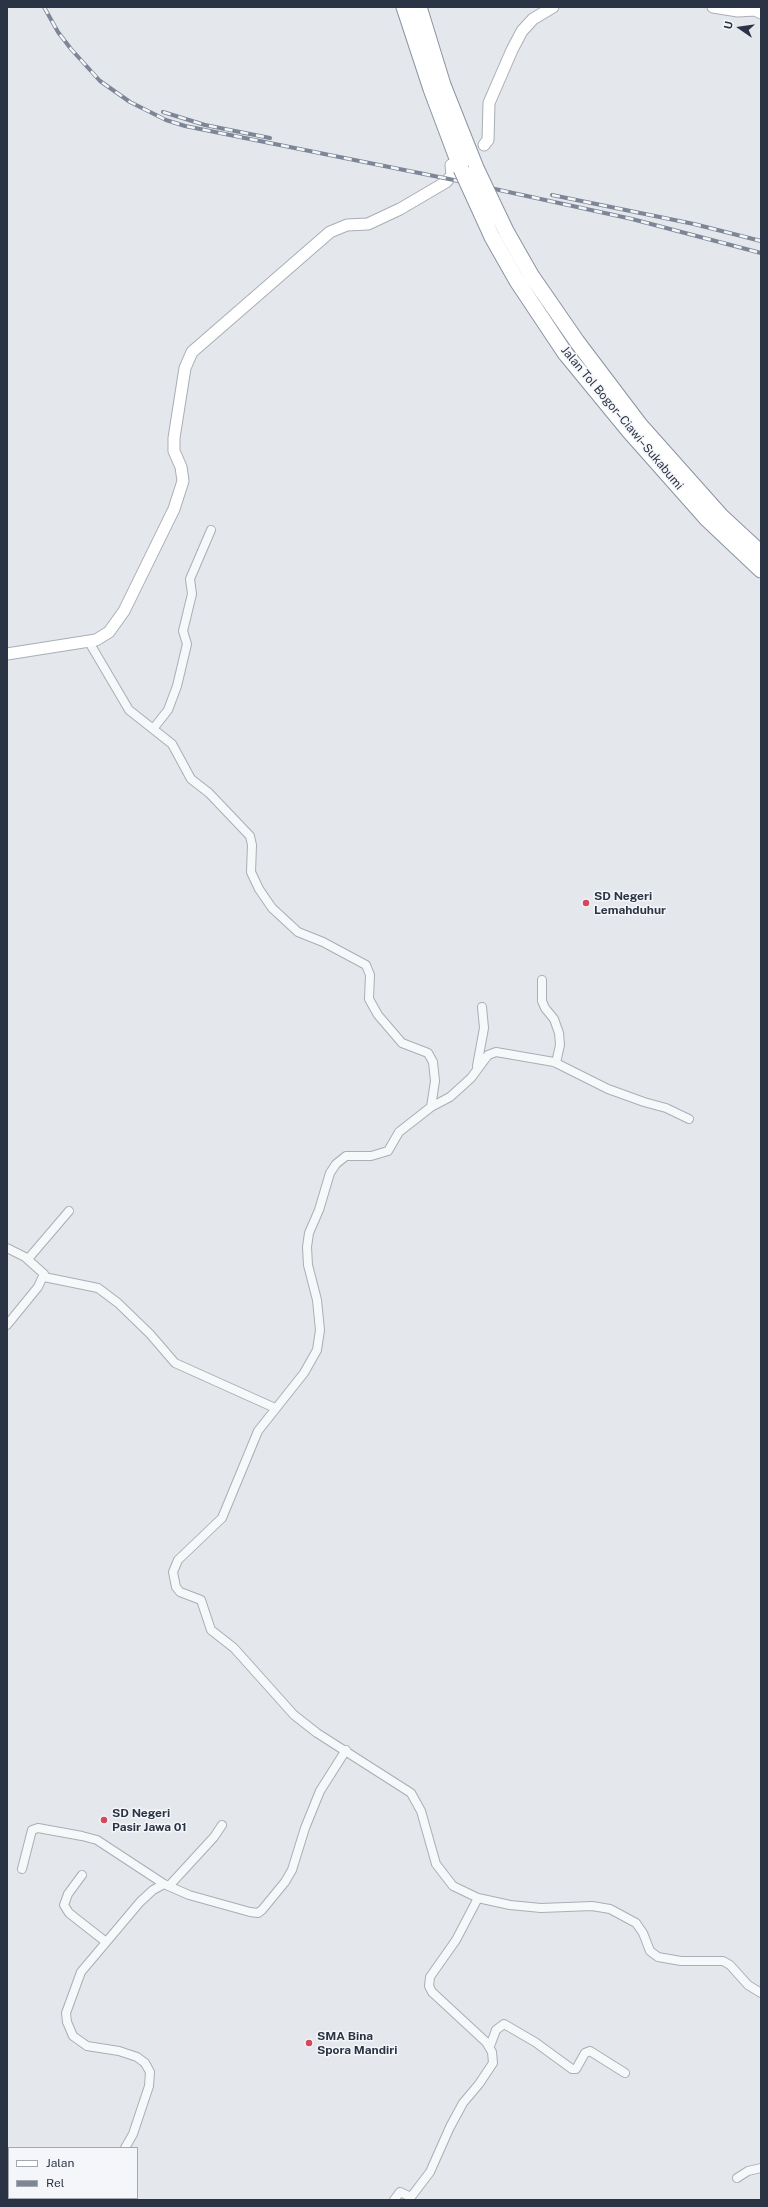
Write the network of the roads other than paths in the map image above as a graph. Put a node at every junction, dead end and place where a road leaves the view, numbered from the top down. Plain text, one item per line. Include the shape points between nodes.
1 (404, 7) edge
2 (419, 7) edge
3 (553, 7) edge
4 (717, 8) edge
5 (759, 10) edge
6 (484, 145) dead end
7 (463, 168) junction
8 (211, 530) dead end
9 (761, 553) edge
10 (761, 570) edge
11 (89, 642) junction
12 (7, 654) edge
13 (153, 729) junction
14 (542, 980) dead end
15 (482, 1008) dead end
16 (556, 1063) junction
17 (477, 1071) junction
18 (431, 1107) junction
19 (689, 1120) dead end
20 (69, 1211) dead end
21 (7, 1248) edge
22 (28, 1259) junction
23 (44, 1277) junction
24 (7, 1325) edge
25 (275, 1408) junction
26 (346, 1750) junction
27 (222, 1825) dead end
28 (22, 1870) dead end
29 (82, 1875) dead end
30 (166, 1885) junction
31 (478, 1898) junction
32 (106, 1942) junction
33 (761, 1993) edge
34 (490, 2046) junction
35 (625, 2073) dead end
36 (126, 2147) edge
37 (761, 2168) edge
38 (737, 2178) dead end
39 (394, 2200) edge

1 - 7 highway, Jalan Tol Bogor–Ciawi–Sukabumi via 431,89
2 - 7 highway, Jalan Tol Bogor–Ciawi–Sukabumi via 444,85
3 - 6 street via 527,25 512,50 489,103 488,135
4 - 5 street
7 - 9 highway, Jalan Tol Bogor–Ciawi–Sukabumi, bridge via 506,231 531,275 640,425 721,516
7 - 10 highway, Jalan Tol Bogor–Ciawi–Sukabumi, bridge via 492,237 565,352 628,431 707,519
7 - 11 street via 446,182 400,209 368,224 347,224 330,232 188,357 174,438 174,452 181,467 183,481 174,510 124,611 109,632
8 - 13 street via 190,579 192,594 182,631 187,644 177,686 168,710
11 - 12 street
11 - 13 street via 129,710
13 - 18 street via 174,746 191,779 209,793 250,836 252,875 276,913 302,934 366,965 370,975 369,1000 378,1015 402,1043 428,1054 433,1062 435,1081
14 - 16 street via 542,1001 554,1019 559,1033
15 - 17 street via 484,1028
16 - 17 street via 496,1052 488,1055
16 - 19 street via 608,1089 666,1108
17 - 18 street via 450,1097
18 - 25 street via 399,1132 388,1151 371,1156 346,1156 339,1160 330,1173 307,1243 308,1265 318,1300 317,1350 304,1373
20 - 22 street
21 - 22 street
22 - 23 street via 44,1272
23 - 24 street
23 - 25 street via 98,1288 118,1303 150,1334 175,1363
25 - 26 street via 256,1437 222,1518 181,1555 174,1568 173,1579 178,1590 201,1600 211,1630 234,1648 286,1709
26 - 30 street via 320,1791 292,1870 262,1910 250,1912 189,1895
26 - 31 street via 411,1793 421,1811 432,1854 441,1873 459,1891
27 - 30 street via 214,1837
28 - 30 street via 32,1830 38,1828 97,1840
29 - 32 street via 68,1894 64,1905 68,1913
30 - 32 street via 148,1894
31 - 33 street via 529,1907 592,1906 610,1909 636,1923 650,1951 658,1957 681,1961 723,1961 730,1964 748,1985
31 - 34 street via 456,1940 430,1977 428,1986
32 - 36 street via 81,1972 68,2004 66,2017 71,2033 78,2042 92,2048 126,2053 141,2060 149,2069 150,2086 133,2134
34 - 35 street via 496,2030 504,2024 535,2042 572,2069 576,2069 586,2053 590,2052
34 - 39 street via 493,2058 489,2072 468,2098 450,2127 430,2172 411,2197 400,2192
37 - 38 street via 748,2171

